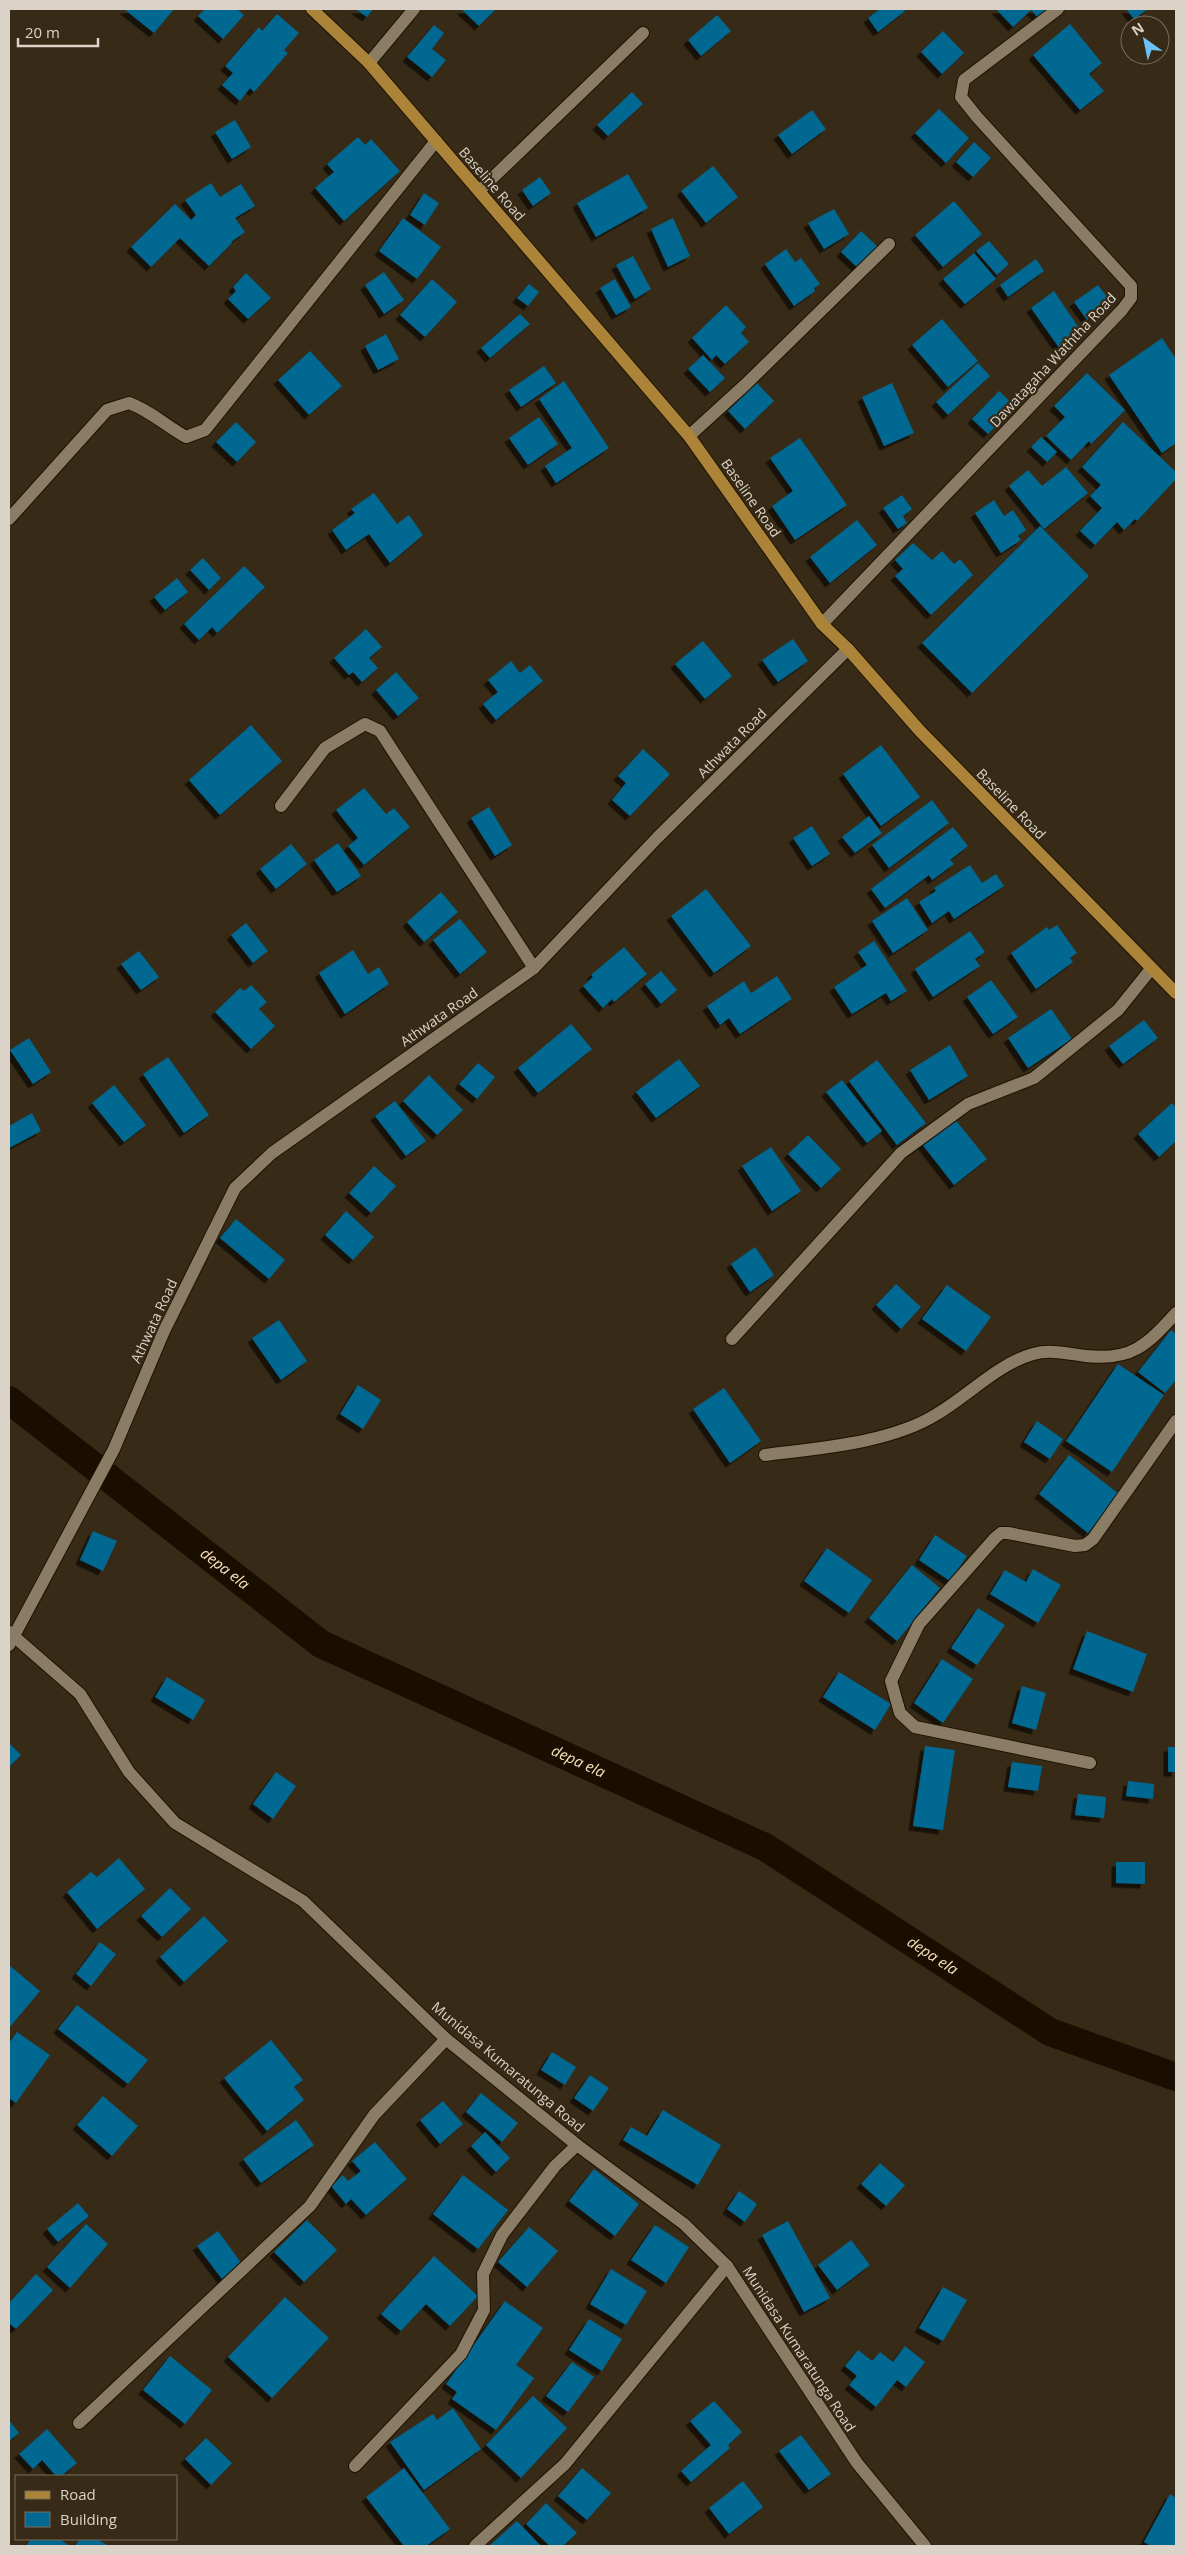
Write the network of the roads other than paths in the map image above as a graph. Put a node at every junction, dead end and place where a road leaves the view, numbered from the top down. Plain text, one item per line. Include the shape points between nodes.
1 (312, 9) edge
2 (414, 9) edge
3 (1058, 9) edge
4 (643, 33) dead end
5 (369, 63) junction
6 (436, 141) junction
7 (479, 191) junction
8 (889, 244) dead end
9 (689, 436) junction
10 (9, 519) edge
11 (822, 624) junction
12 (848, 649) junction
13 (281, 806) dead end
14 (534, 968) junction
15 (1150, 969) junction
16 (1176, 993) edge
17 (1176, 1313) edge
18 (732, 1339) dead end
19 (1176, 1420) edge
20 (765, 1455) dead end
21 (10, 1637) edge
22 (1090, 1763) dead end
23 (446, 2039) junction
24 (577, 2145) junction
25 (727, 2266) junction
26 (79, 2423) dead end
27 (355, 2466) dead end
28 (475, 2546) edge
29 (924, 2546) edge

1 - 5 main road, Baseline Road
2 - 5 street
3 - 11 street, Dawatagaha Waththa Road via 964,80 961,97 1131,286 1131,298
4 - 7 street
5 - 6 main road, Baseline Road
6 - 7 main road, Baseline Road
6 - 10 street via 205,430 186,437 149,410 129,403 107,410
7 - 9 main road, Baseline Road
8 - 9 street
9 - 11 main road, Baseline Road
11 - 12 main road, Baseline Road
12 - 14 street, Athwata Road via 657,838
12 - 15 main road, Baseline Road via 920,731
13 - 14 street via 325,748 365,724 380,731
14 - 21 street, Athwata Road via 272,1152 235,1188 164,1331 114,1449
15 - 16 main road, Baseline Road
15 - 18 street via 1118,1010 1034,1078 968,1104 901,1153
17 - 20 street via 1142,1347 1120,1356 1034,1353 1005,1367 936,1415 886,1435
19 - 22 street via 1093,1539 1075,1546 1008,1533 994,1538 919,1624 891,1681 900,1713 914,1727
21 - 23 street, Munidasa Kumaratunga Road via 80,1694 129,1772 175,1823 303,1901
23 - 24 street, Munidasa Kumaratunga Road
23 - 26 street via 374,2115 310,2206
24 - 25 street, Munidasa Kumaratunga Road via 684,2224
24 - 27 street via 555,2166 502,2235 483,2274 484,2310 461,2354
25 - 28 street via 566,2464
25 - 29 street, Munidasa Kumaratunga Road via 856,2463

